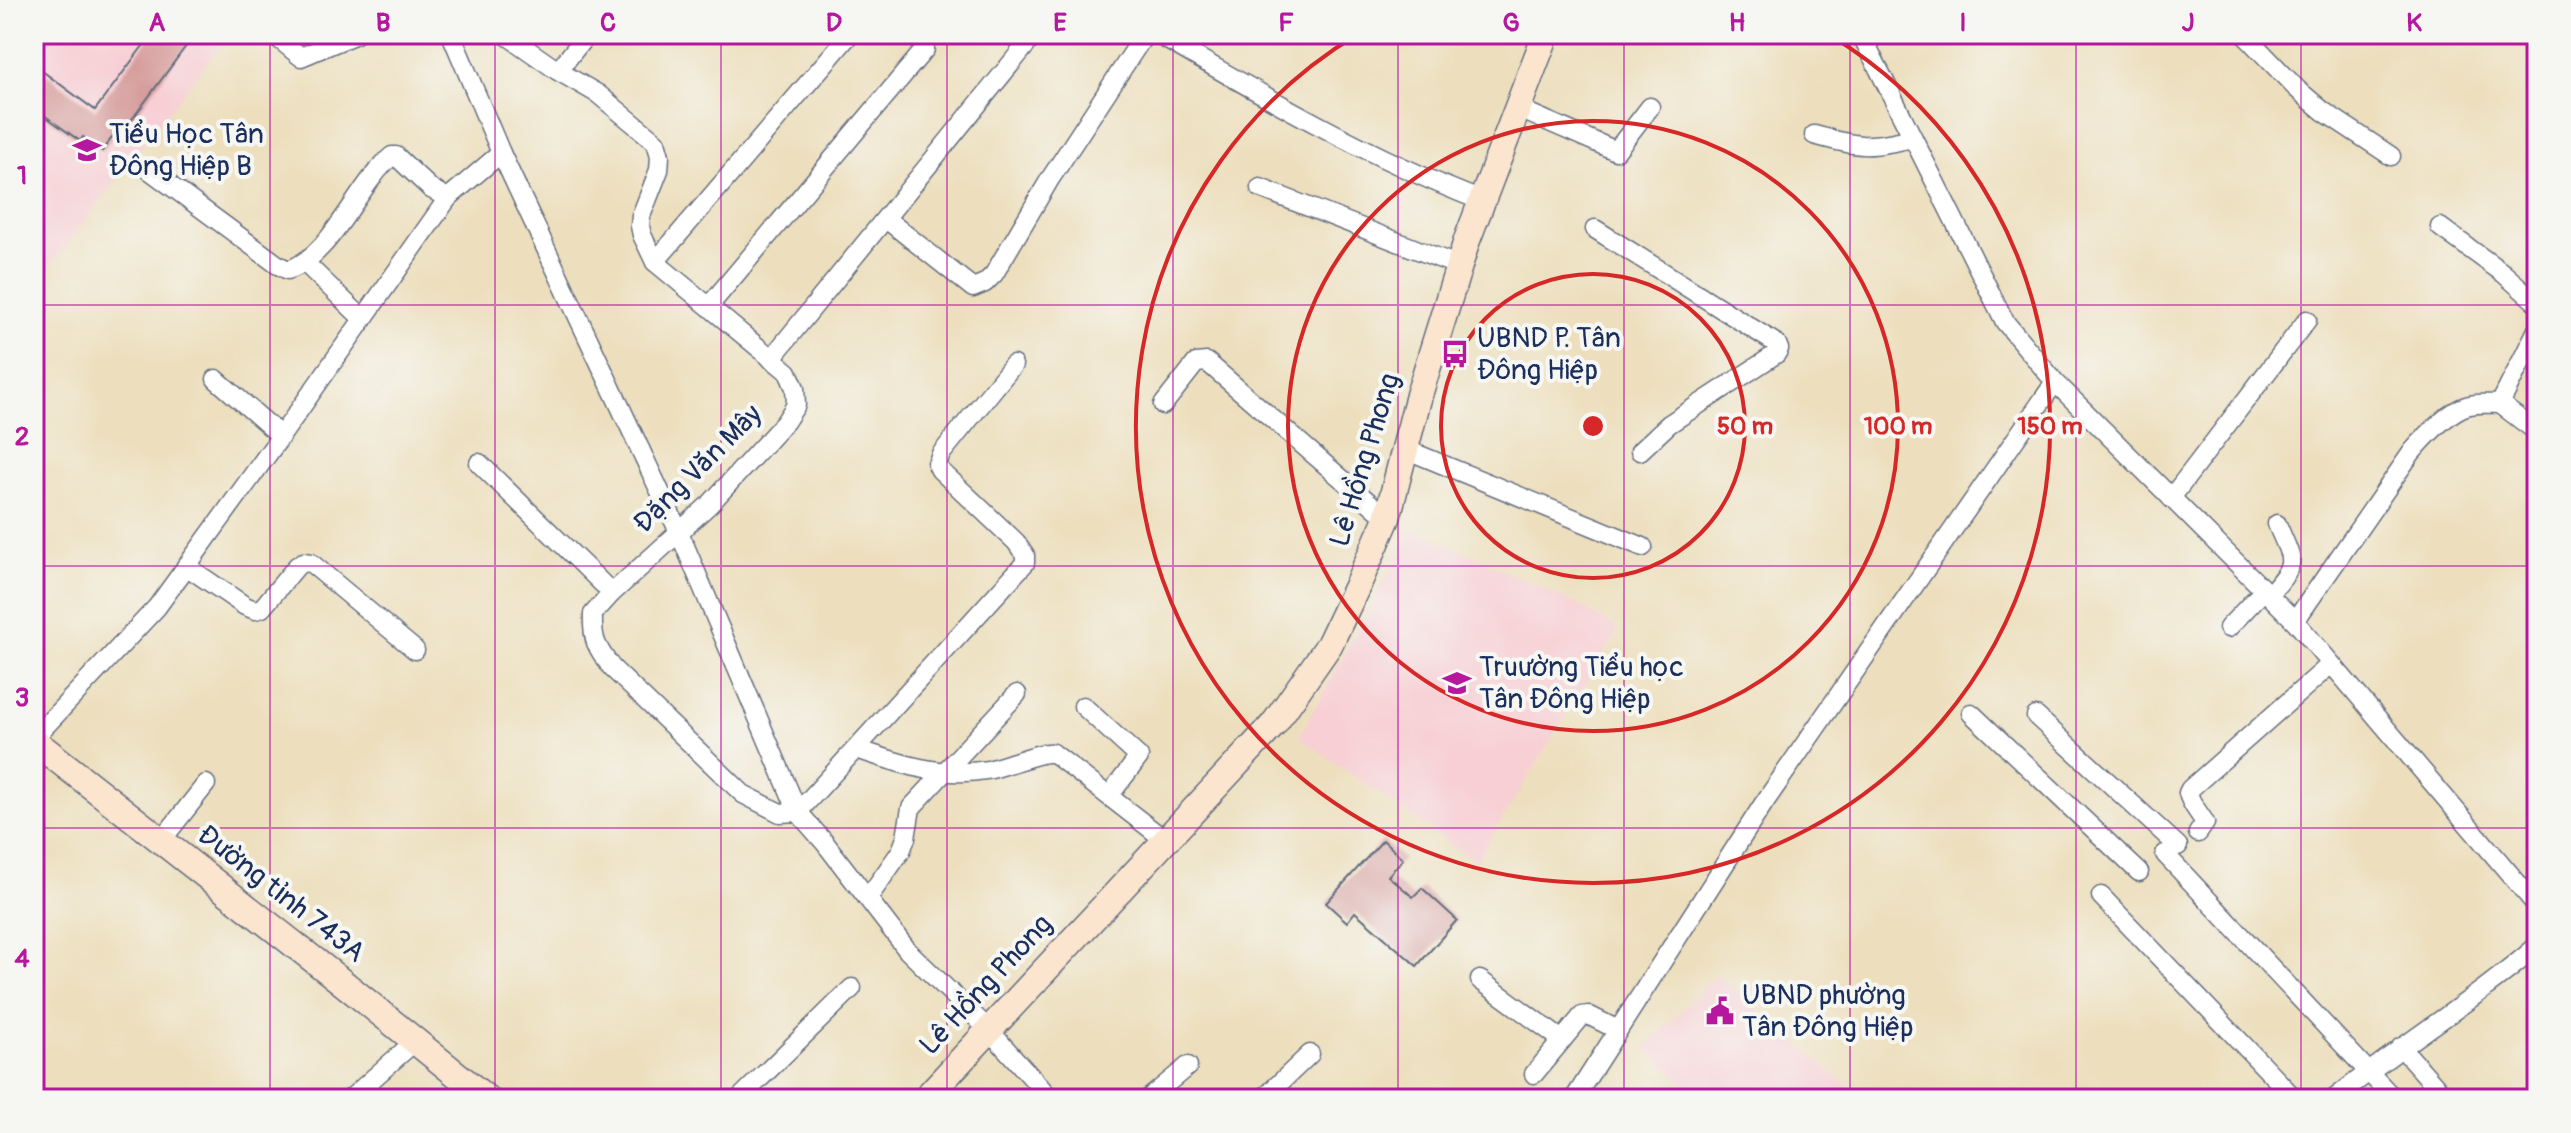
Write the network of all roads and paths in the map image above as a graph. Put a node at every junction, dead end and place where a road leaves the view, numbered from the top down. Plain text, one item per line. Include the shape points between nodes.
1 (273, 34) edge
2 (356, 34) edge
3 (451, 34) edge
4 (505, 34) edge
5 (587, 34) edge
6 (850, 34) edge
7 (1035, 34) edge
8 (1145, 34) edge
9 (1157, 34) edge
10 (1546, 34) edge
11 (1861, 34) edge
12 (2244, 34) edge
13 (925, 49) dead end
14 (558, 71) junction
15 (1650, 107) dead end
16 (1517, 108) junction
17 (1814, 135) dead end
18 (1912, 138) junction
19 (501, 153) junction
20 (2391, 156) dead end
21 (148, 169) dead end
22 (1260, 188) dead end
23 (448, 198) junction
24 (1482, 201) junction
25 (886, 219) junction
26 (2440, 227) dead end
27 (1595, 229) dead end
28 (304, 262) junction
29 (655, 262) junction
30 (1459, 266) junction
31 (2537, 303) edge
32 (709, 306) junction
33 (363, 319) junction
34 (2307, 320) dead end
35 (2537, 330) edge
36 (771, 359) junction
37 (1013, 365) dead end
38 (216, 379) dead end
39 (2055, 382) junction
40 (2500, 404) junction
41 (1163, 405) dead end
42 (2537, 432) edge
43 (281, 436) junction
44 (1405, 449) junction
45 (1640, 451) dead end
46 (479, 463) dead end
47 (2171, 498) junction
48 (1387, 518) junction
49 (2277, 524) dead end
50 (679, 532) junction
51 (1643, 547) dead end
52 (186, 566) junction
53 (612, 593) junction
54 (2266, 593) junction
55 (2295, 621) junction
56 (2228, 628) dead end
57 (415, 650) dead end
58 (2331, 664) junction
59 (1017, 694) dead end
60 (1083, 706) dead end
61 (1971, 713) dead end
62 (2036, 716) dead end
63 (34, 739) edge
64 (857, 749) junction
65 (945, 773) junction
66 (206, 784) dead end
67 (1109, 796) junction
68 (798, 812) junction
69 (2198, 833) dead end
70 (1165, 840) junction
71 (161, 841) junction
72 (2139, 872) dead end
73 (2101, 896) dead end
74 (868, 898) junction
75 (2537, 906) edge
76 (2537, 946) edge
77 (1480, 980) dead end
78 (852, 988) dead end
79 (988, 1029) junction
80 (1618, 1030) junction
81 (1562, 1040) junction
82 (414, 1042) junction
83 (2401, 1047) junction
84 (1310, 1054) dead end
85 (1188, 1066) dead end
86 (2368, 1073) junction
87 (1534, 1074) dead end
88 (350, 1099) edge
89 (487, 1099) edge
90 (739, 1099) edge
91 (925, 1099) edge
92 (1051, 1099) edge
93 (1148, 1099) edge
94 (1263, 1099) edge
95 (1574, 1099) edge
96 (2295, 1099) edge
97 (2334, 1099) edge
98 (2394, 1099) edge
99 (2447, 1099) edge

1 - 2 street via 301,57
3 - 19 street
4 - 14 street, Đặng Văn Mây
5 - 14 street
6 - 29 street
7 - 25 street
8 - 25 street via 985,283 973,288
9 - 24 street via 1280,106
10 - 16 main road, Lê Hồng Phong
11 - 18 street
12 - 20 street via 2323,111
13 - 32 street
14 - 29 street, Đặng Văn Mây via 598,94 656,142 659,170 640,226
15 - 16 street via 1616,151
16 - 24 main road, Lê Hồng Phong
17 - 18 street via 1863,147
18 - 39 street via 2005,322
19 - 23 street
19 - 50 street
21 - 28 street via 278,265 288,270
22 - 30 street
23 - 28 street via 392,156
23 - 33 street
24 - 30 main road, Lê Hồng Phong
25 - 36 street
26 - 31 street
27 - 45 street via 1779,349 1669,424
28 - 33 street
29 - 32 street, Đặng Văn Mây
30 - 44 main road, Lê Hồng Phong
32 - 36 street, Đặng Văn Mây
33 - 43 street
34 - 47 street
35 - 40 street
36 - 50 street, Đặng Văn Mây via 788,372 796,405
37 - 64 street via 937,464 1016,542 1025,563
38 - 43 street
39 - 47 street
39 - 80 street via 1764,803
40 - 42 street
40 - 55 street via 2460,408 2425,438
41 - 48 street via 1196,363 1207,362
43 - 52 street
44 - 48 main road, Lê Hồng Phong
44 - 51 street
46 - 53 street
47 - 54 street
48 - 70 main road, Lê Hồng Phong via 1346,612 1302,686 1274,724
49 - 54 street via 2291,567
50 - 53 street, Đặng Văn Mây
50 - 68 street
52 - 57 street via 255,610 297,566 311,563
52 - 63 street via 157,607
53 - 68 street, Đặng Văn Mây via 593,614 592,633 612,668 743,794 780,813
54 - 55 street
54 - 56 street
55 - 58 street
58 - 69 street via 2190,789 2190,803 2205,823
58 - 75 street
59 - 65 street
60 - 67 street via 1139,757
61 - 72 street
62 - 86 street via 2172,850
63 - 71 main road, Đường tỉnh 743A
64 - 65 street
64 - 68 street
65 - 67 street via 983,771 1053,753
65 - 74 street via 911,808 901,851
66 - 71 street
67 - 70 street
68 - 74 street
70 - 79 main road, Lê Hồng Phong
71 - 82 main road, Đường tỉnh 743A
73 - 96 street
74 - 79 street via 908,951
76 - 83 street via 2489,987
77 - 81 street
78 - 90 street
79 - 91 main road, Lê Hồng Phong
79 - 92 street
80 - 81 street via 1588,1015
80 - 95 street
81 - 87 street
82 - 88 street
82 - 89 main road, Đường tỉnh 743A
83 - 86 street
83 - 99 street
84 - 94 street
85 - 93 street
86 - 97 street
86 - 98 street

